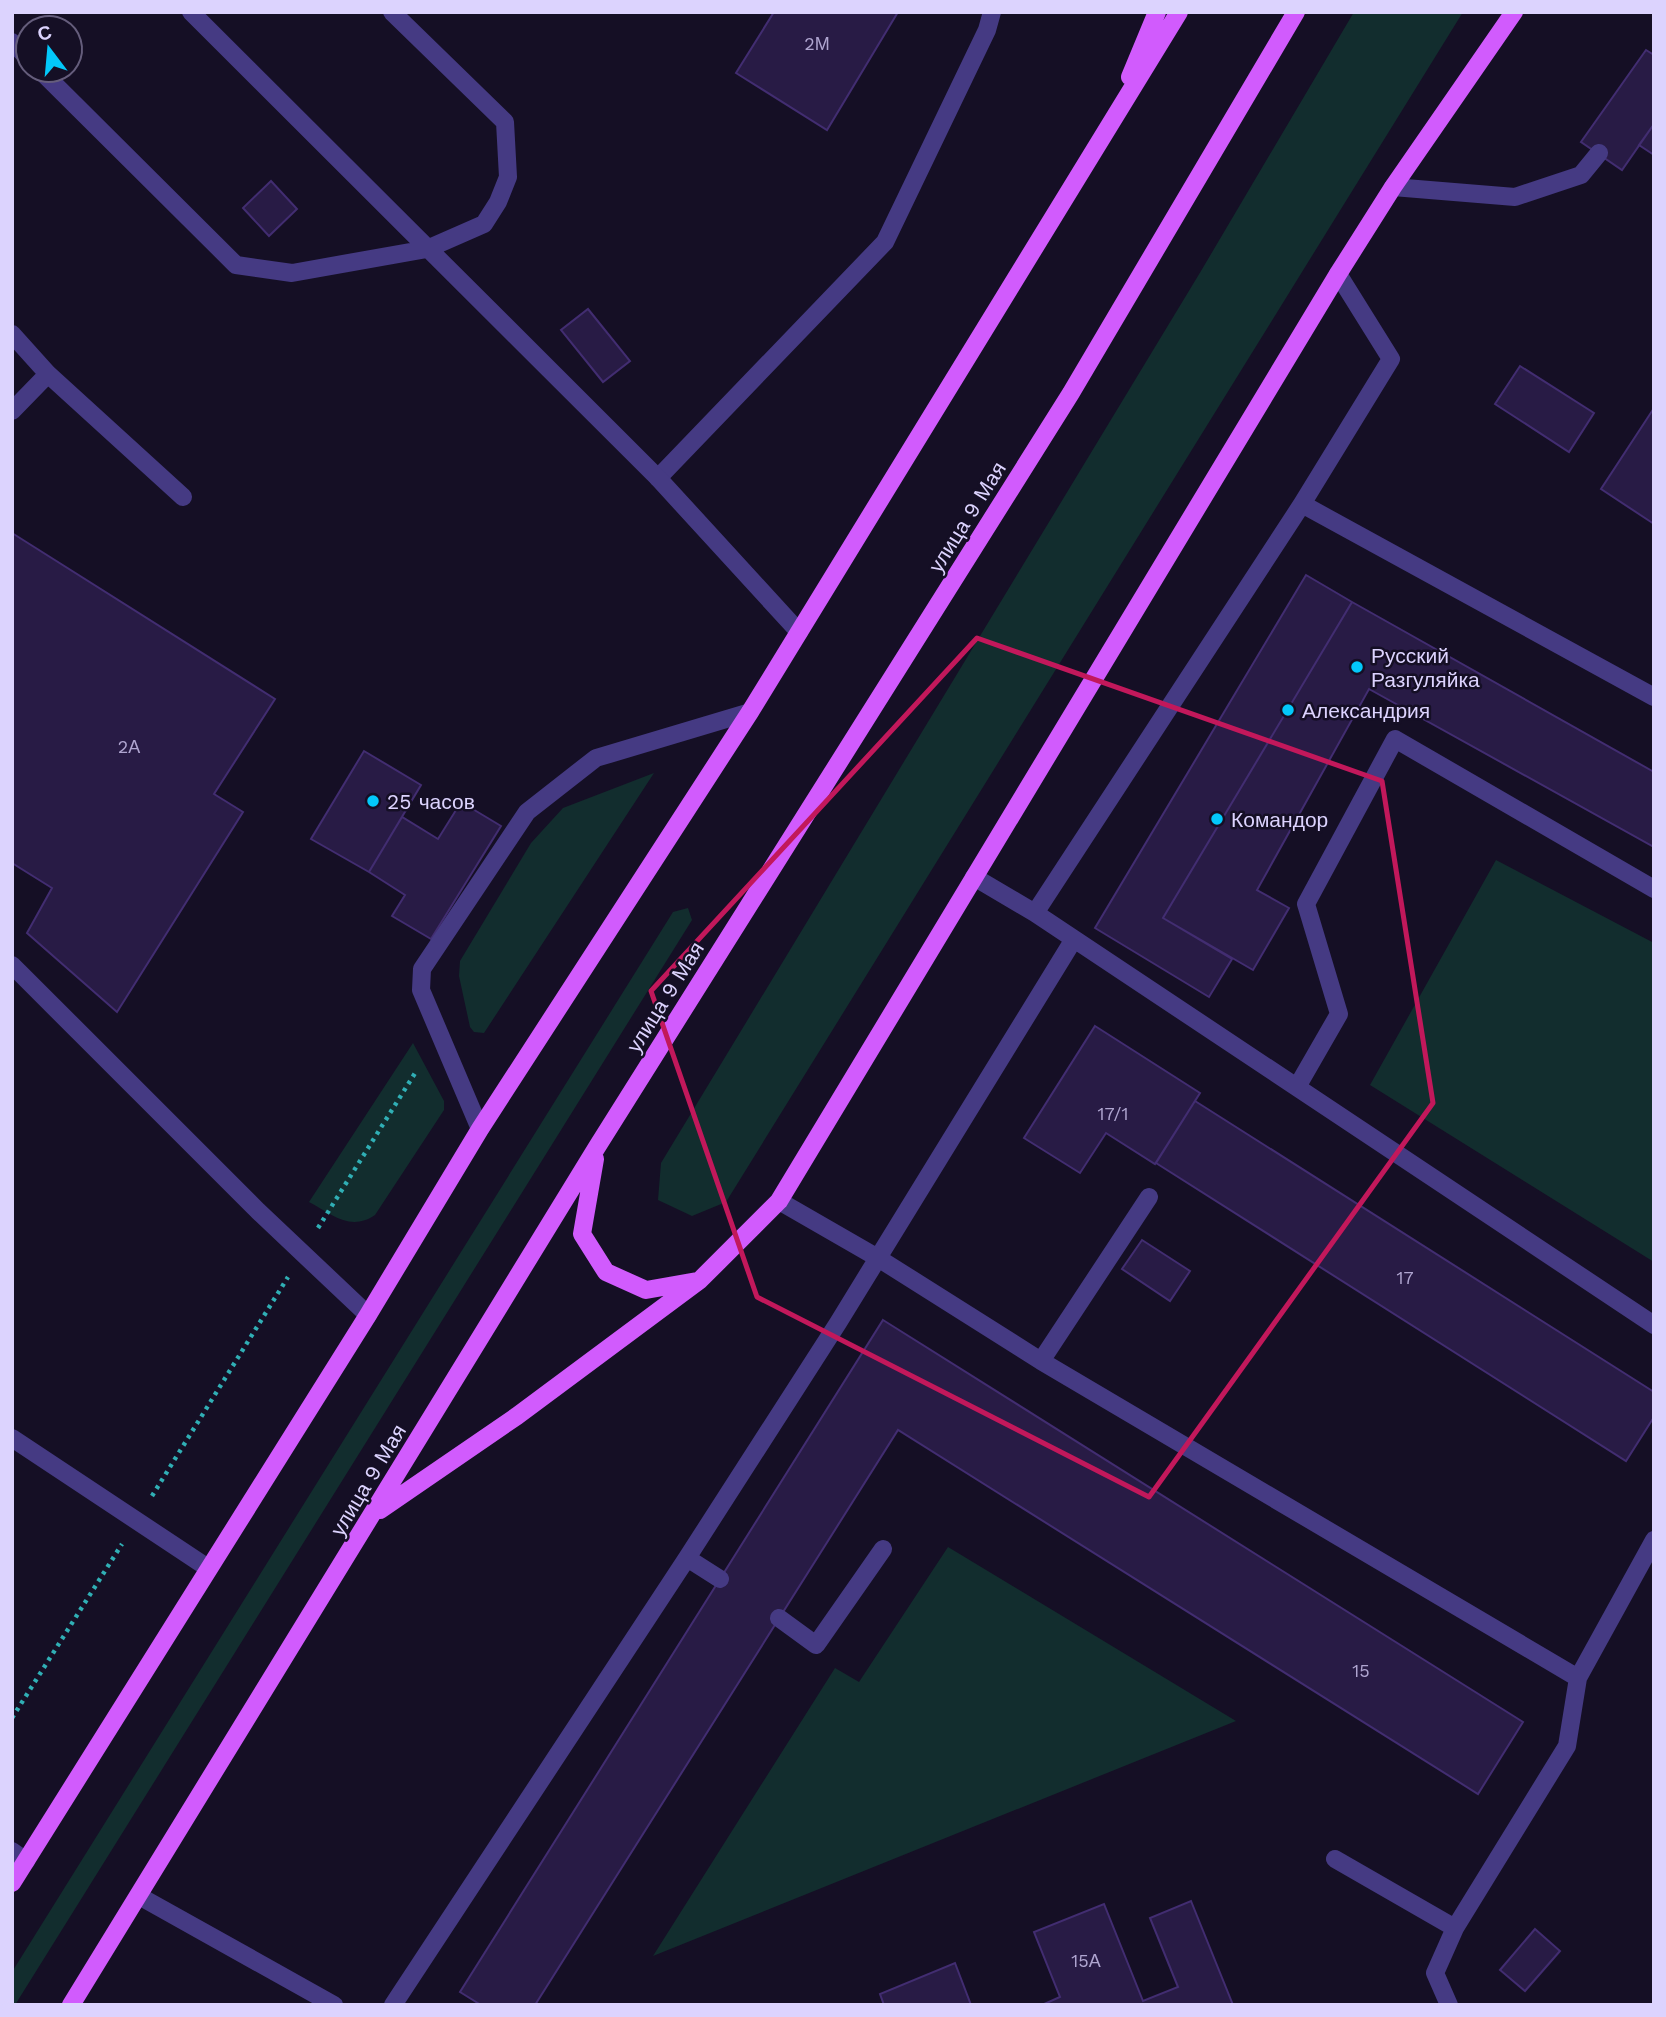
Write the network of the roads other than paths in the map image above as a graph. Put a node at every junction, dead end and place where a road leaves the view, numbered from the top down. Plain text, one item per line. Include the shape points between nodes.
1 (191, 12) edge
2 (392, 12) edge
3 (992, 12) edge
4 (1157, 12) edge
5 (1179, 12) edge
6 (1296, 12) edge
7 (1514, 12) edge
8 (54, 84) edge
9 (1104, 136) junction
10 (1599, 153) dead end
11 (1393, 187) junction
12 (427, 249) junction
13 (1338, 274) junction
14 (12, 334) edge
15 (48, 374) junction
16 (12, 411) edge
17 (658, 478) junction
18 (183, 497) dead end
19 (1302, 504) junction
20 (799, 632) junction
21 (1654, 697) edge
22 (750, 712) junction
23 (974, 877) junction
24 (1654, 889) edge
25 (1035, 913) junction
26 (1074, 939) junction
27 (12, 965) edge
28 (1297, 1087) junction
29 (480, 1129) junction
30 (597, 1147) junction
31 (1149, 1197) dead end
32 (779, 1201) junction
33 (878, 1258) junction
34 (700, 1280) junction
35 (368, 1315) junction
36 (1654, 1325) edge
37 (1041, 1362) junction
38 (12, 1438) edge
39 (374, 1514) junction
40 (1654, 1540) edge
41 (883, 1549) dead end
42 (687, 1558) junction
43 (208, 1568) junction
44 (720, 1580) dead end
45 (779, 1618) dead end
46 (1578, 1678) junction
47 (19, 1856) edge
48 (1335, 1859) dead end
49 (12, 1883) edge
50 (139, 1896) junction
51 (1455, 1928) junction
52 (399, 2003) edge
53 (71, 2005) edge
54 (334, 2005) edge
55 (1449, 2005) edge

1 - 12 street
2 - 12 street via 505,122 508,177 498,202 484,224
3 - 17 street via 885,242
4 - 9 main road
5 - 9 main road
6 - 30 main road, улица 9 Мая via 1071,393
7 - 11 main road
8 - 12 street via 236,265 292,273
9 - 20 main road
10 - 11 street via 1581,174 1515,197
11 - 13 main road
12 - 17 street
13 - 19 street via 1391,359
13 - 23 main road
14 - 15 street
15 - 16 street
15 - 18 street
17 - 20 street
19 - 21 street
19 - 25 street
20 - 22 main road
22 - 29 main road
22 - 29 street via 596,758 527,812 422,969 421,990
23 - 25 street
23 - 32 main road
24 - 28 street via 1395,739 1306,904 1339,1014
25 - 26 street
26 - 28 street
26 - 33 street
27 - 35 street
28 - 36 street
29 - 35 main road
30 - 34 main road via 582,1234 606,1272 646,1290
30 - 39 main road, улица 9 Мая
31 - 37 street
32 - 33 street
32 - 34 main road
33 - 37 street
33 - 42 street
34 - 39 main road via 517,1416
35 - 43 main road
37 - 46 street
38 - 43 street
39 - 50 main road, улица 9 Мая
40 - 46 street
41 - 45 street via 816,1644
42 - 44 street
42 - 52 street
43 - 47 main road
46 - 51 street via 1567,1745
47 - 49 main road
48 - 51 street
50 - 53 main road, улица 9 Мая
50 - 54 street
51 - 55 street via 1435,1973

